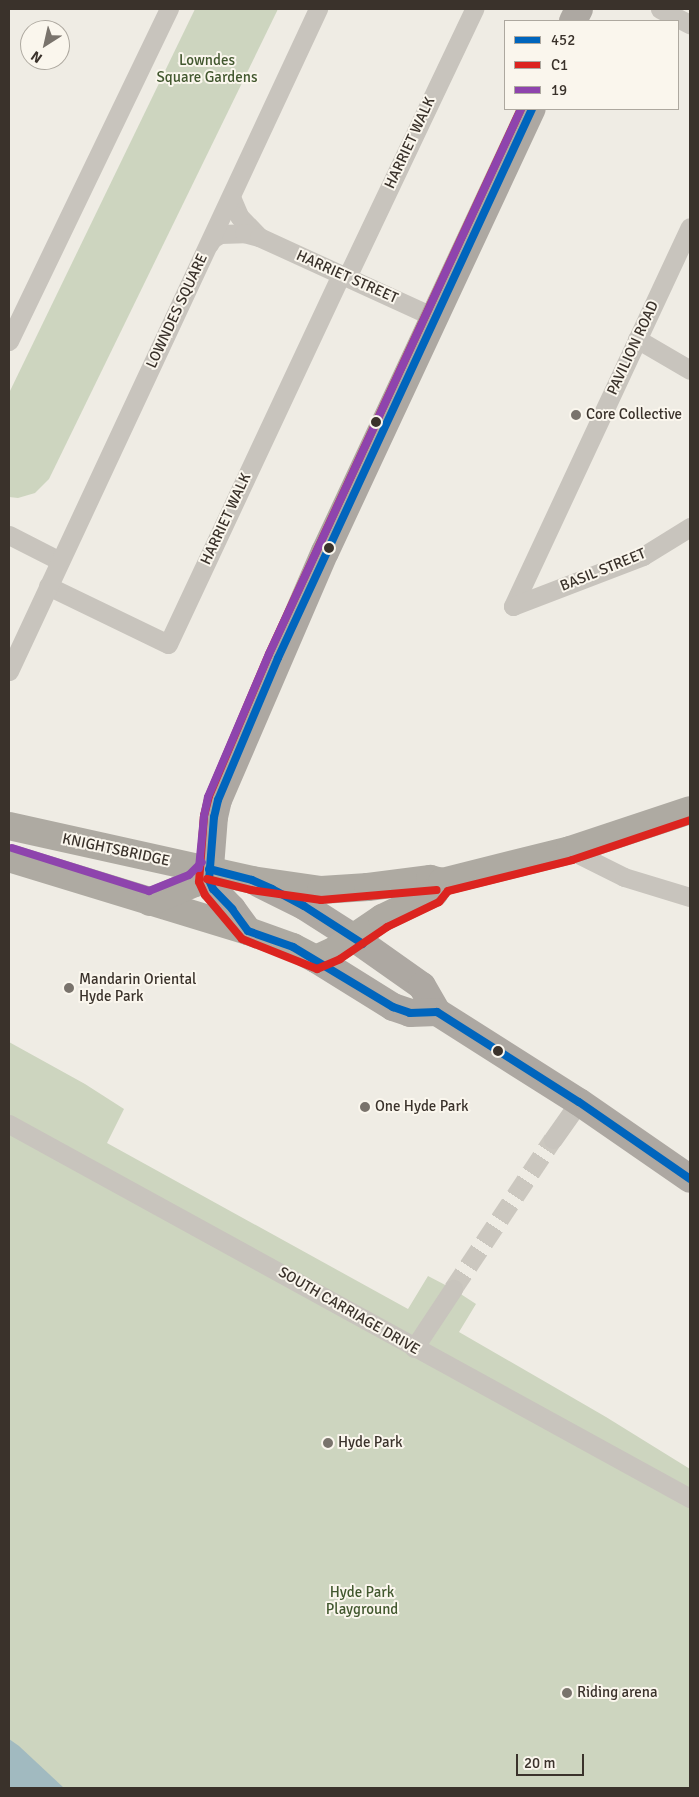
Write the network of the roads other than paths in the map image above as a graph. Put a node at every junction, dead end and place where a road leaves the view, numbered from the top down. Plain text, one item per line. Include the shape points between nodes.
1 (169, 9) edge
2 (318, 9) edge
3 (474, 9) edge
4 (660, 9) edge
5 (690, 24) edge
6 (532, 110) edge
7 (231, 197) junction
8 (690, 227) edge
9 (259, 237) junction
10 (209, 244) junction
11 (344, 275) junction
12 (434, 317) junction
13 (637, 339) junction
14 (9, 341) edge
15 (690, 370) edge
16 (690, 527) edge
17 (9, 535) edge
18 (60, 561) junction
19 (47, 590) junction
20 (513, 606) joint
21 (9, 671) edge
22 (690, 810) edge
23 (9, 826) edge
24 (570, 850) junction
25 (9, 858) edge
26 (209, 869) junction
27 (252, 880) junction
28 (442, 882) junction
29 (690, 896) edge
30 (150, 902) junction
31 (248, 932) junction
32 (354, 938) junction
33 (316, 959) junction
34 (437, 1012) junction
35 (579, 1102) junction
36 (9, 1124) edge
37 (553, 1139) tunnel mouth
38 (690, 1179) edge
39 (454, 1289) tunnel mouth
40 (414, 1348) junction
41 (690, 1498) edge

1 - 14 street
2 - 7 street, LOWNDES SQUARE
3 - 11 street, HARRIET WALK
4 - 5 street
6 - 12 main road
7 - 9 street, HARRIET STREET via 239,216
7 - 10 street, LOWNDES SQUARE
8 - 13 street, PAVILION ROAD
9 - 10 street, HARRIET STREET via 220,234
9 - 11 street, HARRIET STREET
10 - 18 street, LOWNDES SQUARE
11 - 12 street, HARRIET STREET
11 - 19 street, HARRIET WALK via 168,644
12 - 26 main road via 289,632 218,800
13 - 15 street
13 - 20 street, PAVILION ROAD
16 - 20 street, BASIL STREET via 643,556
17 - 18 street
18 - 19 street, LOWNDES SQUARE
19 - 21 street, LOWNDES SQUARE
22 - 24 highway
23 - 26 highway, KNIGHTSBRIDGE
24 - 28 highway
24 - 29 street via 624,877
25 - 30 highway
26 - 27 highway, KNIGHTSBRIDGE
26 - 30 highway via 195,883
26 - 31 main road via 213,889
27 - 28 highway, KNIGHTSBRIDGE via 321,890 430,879
27 - 32 main road, KNIGHTSBRIDGE via 304,906
28 - 32 highway via 434,893 382,918
30 - 31 highway
31 - 33 highway via 293,947
32 - 33 highway
32 - 34 main road, KNIGHTSBRIDGE via 422,986
33 - 34 main road via 393,1007 410,1013
34 - 35 main road, KNIGHTSBRIDGE
35 - 37 street
35 - 38 main road, KNIGHTSBRIDGE
36 - 40 street, SOUTH CARRIAGE DRIVE
39 - 40 street
40 - 41 street, SOUTH CARRIAGE DRIVE

